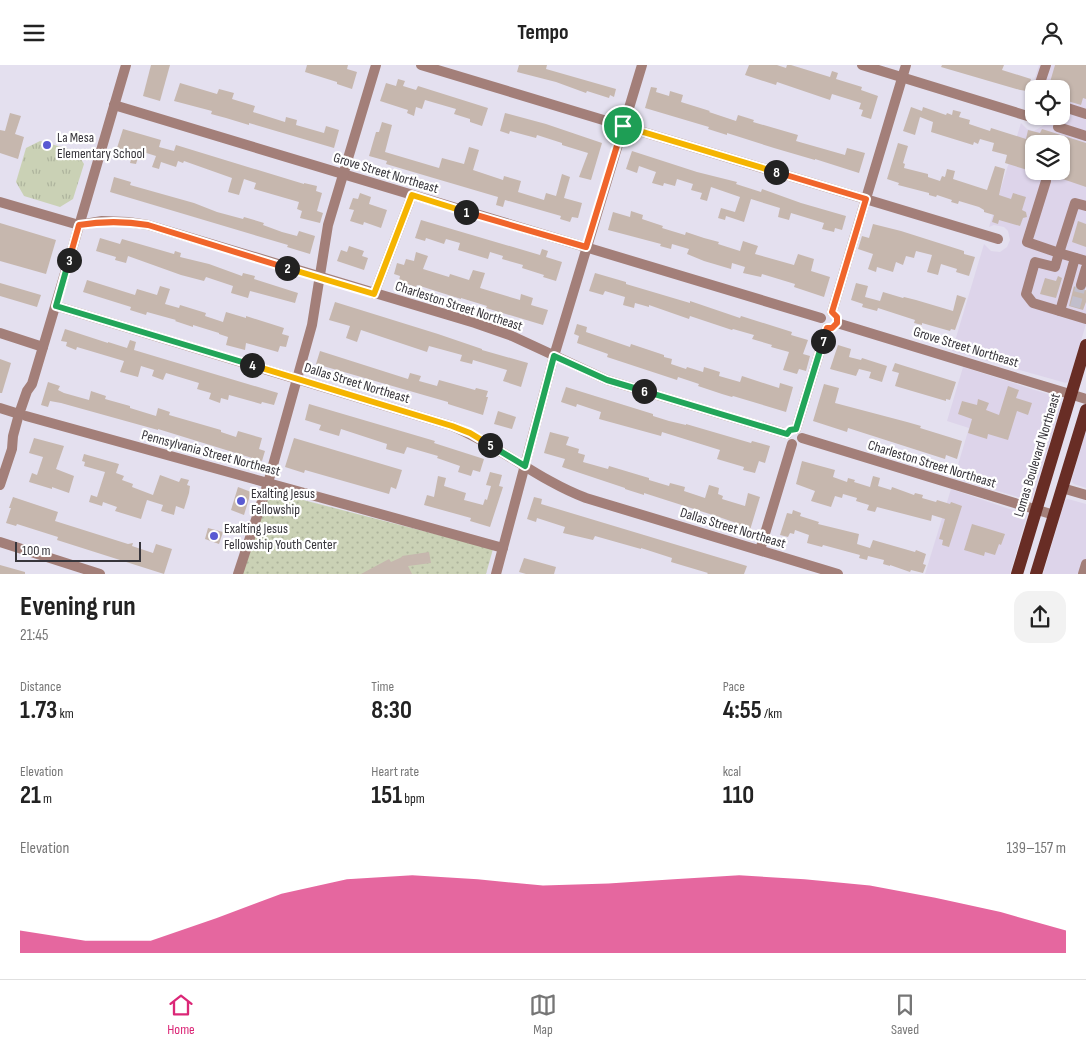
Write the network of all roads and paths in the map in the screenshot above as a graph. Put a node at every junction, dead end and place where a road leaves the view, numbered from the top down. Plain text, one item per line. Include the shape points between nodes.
1 (126, 65) edge
2 (376, 65) edge
3 (421, 65) edge
4 (642, 65) edge
5 (862, 65) edge
6 (906, 65) edge
7 (1046, 65) edge
8 (902, 77) junction
9 (1041, 80) edge
10 (114, 105) junction
11 (1070, 109) edge
12 (1086, 114) edge
13 (1025, 115) edge
14 (623, 126) junction
15 (1058, 127) dead end
16 (1086, 135) edge
17 (343, 174) junction
18 (1046, 181) dead end
19 (412, 195) junction
20 (866, 199) junction
21 (0, 202) edge
22 (1086, 206) edge
23 (79, 225) junction
24 (998, 239) dead end
25 (586, 247) junction
26 (1060, 253) junction
27 (1075, 258) junction
28 (1086, 261) edge
29 (1086, 268) edge
30 (319, 277) junction
31 (1081, 285) dead end
32 (374, 294) junction
33 (56, 306) junction
34 (1060, 311) junction
35 (832, 312) junction
36 (1081, 313) edge
37 (821, 318) junction
38 (837, 323) junction
39 (827, 328) junction
40 (0, 333) edge
41 (1086, 345) edge
42 (43, 347) junction
43 (554, 356) junction
44 (1083, 365) edge
45 (297, 379) junction
46 (1072, 394) junction
47 (1086, 399) edge
48 (0, 408) edge
49 (1086, 410) edge
50 (23, 415) junction
51 (794, 436) junction
52 (525, 466) junction
53 (268, 483) junction
54 (0, 485) edge
55 (1062, 488) junction
56 (1086, 495) edge
57 (1036, 510) junction
58 (1054, 515) junction
59 (0, 542) edge
60 (503, 548) junction
61 (760, 550) junction
62 (1086, 564) edge
63 (100, 574) edge
64 (238, 574) edge
65 (496, 574) edge
66 (838, 574) edge
67 (1017, 574) edge
68 (1036, 574) edge
69 (1083, 574) edge

1 - 10 street
2 - 17 street
3 - 14 street
4 - 14 street
5 - 8 street
6 - 8 street
7 - 9 street
8 - 13 street
8 - 20 street
10 - 17 street, Grove Street Northeast
10 - 23 street
11 - 12 street
14 - 20 street
14 - 25 street
15 - 16 street
17 - 19 street, Grove Street Northeast
17 - 30 street via 328,225
18 - 26 street via 1027,242
19 - 25 street, Grove Street Northeast
19 - 32 street
20 - 24 street
20 - 35 street
21 - 23 street, Charleston Street Northeast
22 - 26 street via 1075,203
23 - 30 street, Charleston Street Northeast via 102,221 148,225
23 - 33 street
25 - 37 street, Grove Street Northeast
25 - 43 street
26 - 27 street
26 - 34 street via 1055,267 1035,261 1026,294 1032,303
27 - 28 street
27 - 34 street
29 - 31 street
30 - 32 street, Charleston Street Northeast
30 - 45 street via 312,325
32 - 43 street, Charleston Street Northeast via 475,323
33 - 42 street
33 - 45 street, Dallas Street Northeast
34 - 36 street
35 - 37 street
35 - 38 street
37 - 39 street via 821,323
38 - 39 street
38 - 46 street, Grove Street Northeast
39 - 51 street
40 - 42 street
41 - 44 main road, Lomas Boulevard Northeast
42 - 50 street via 27,391
43 - 51 street, Charleston Street Northeast via 607,380
43 - 52 street
44 - 46 main road, Lomas Boulevard Northeast
45 - 52 street, Dallas Street Northeast via 452,426 470,433
45 - 53 street
46 - 47 street, Grove Street Northeast
46 - 57 main road, Lomas Boulevard Northeast
48 - 50 street, Pennsylvania Street Northeast
49 - 55 main road
50 - 53 street, Pennsylvania Street Northeast
50 - 54 street via 12,436 12,449
51 - 57 street, Charleston Street Northeast
51 - 61 street
52 - 60 street
52 - 61 street, Dallas Street Northeast via 565,490 586,498
53 - 60 street, Pennsylvania Street Northeast
53 - 64 street
55 - 56 street
55 - 58 main road
57 - 58 street, Charleston Street Northeast
57 - 67 main road, Lomas Boulevard Northeast
58 - 68 main road
59 - 63 street
60 - 65 street
61 - 66 street, Dallas Street Northeast
62 - 69 street

